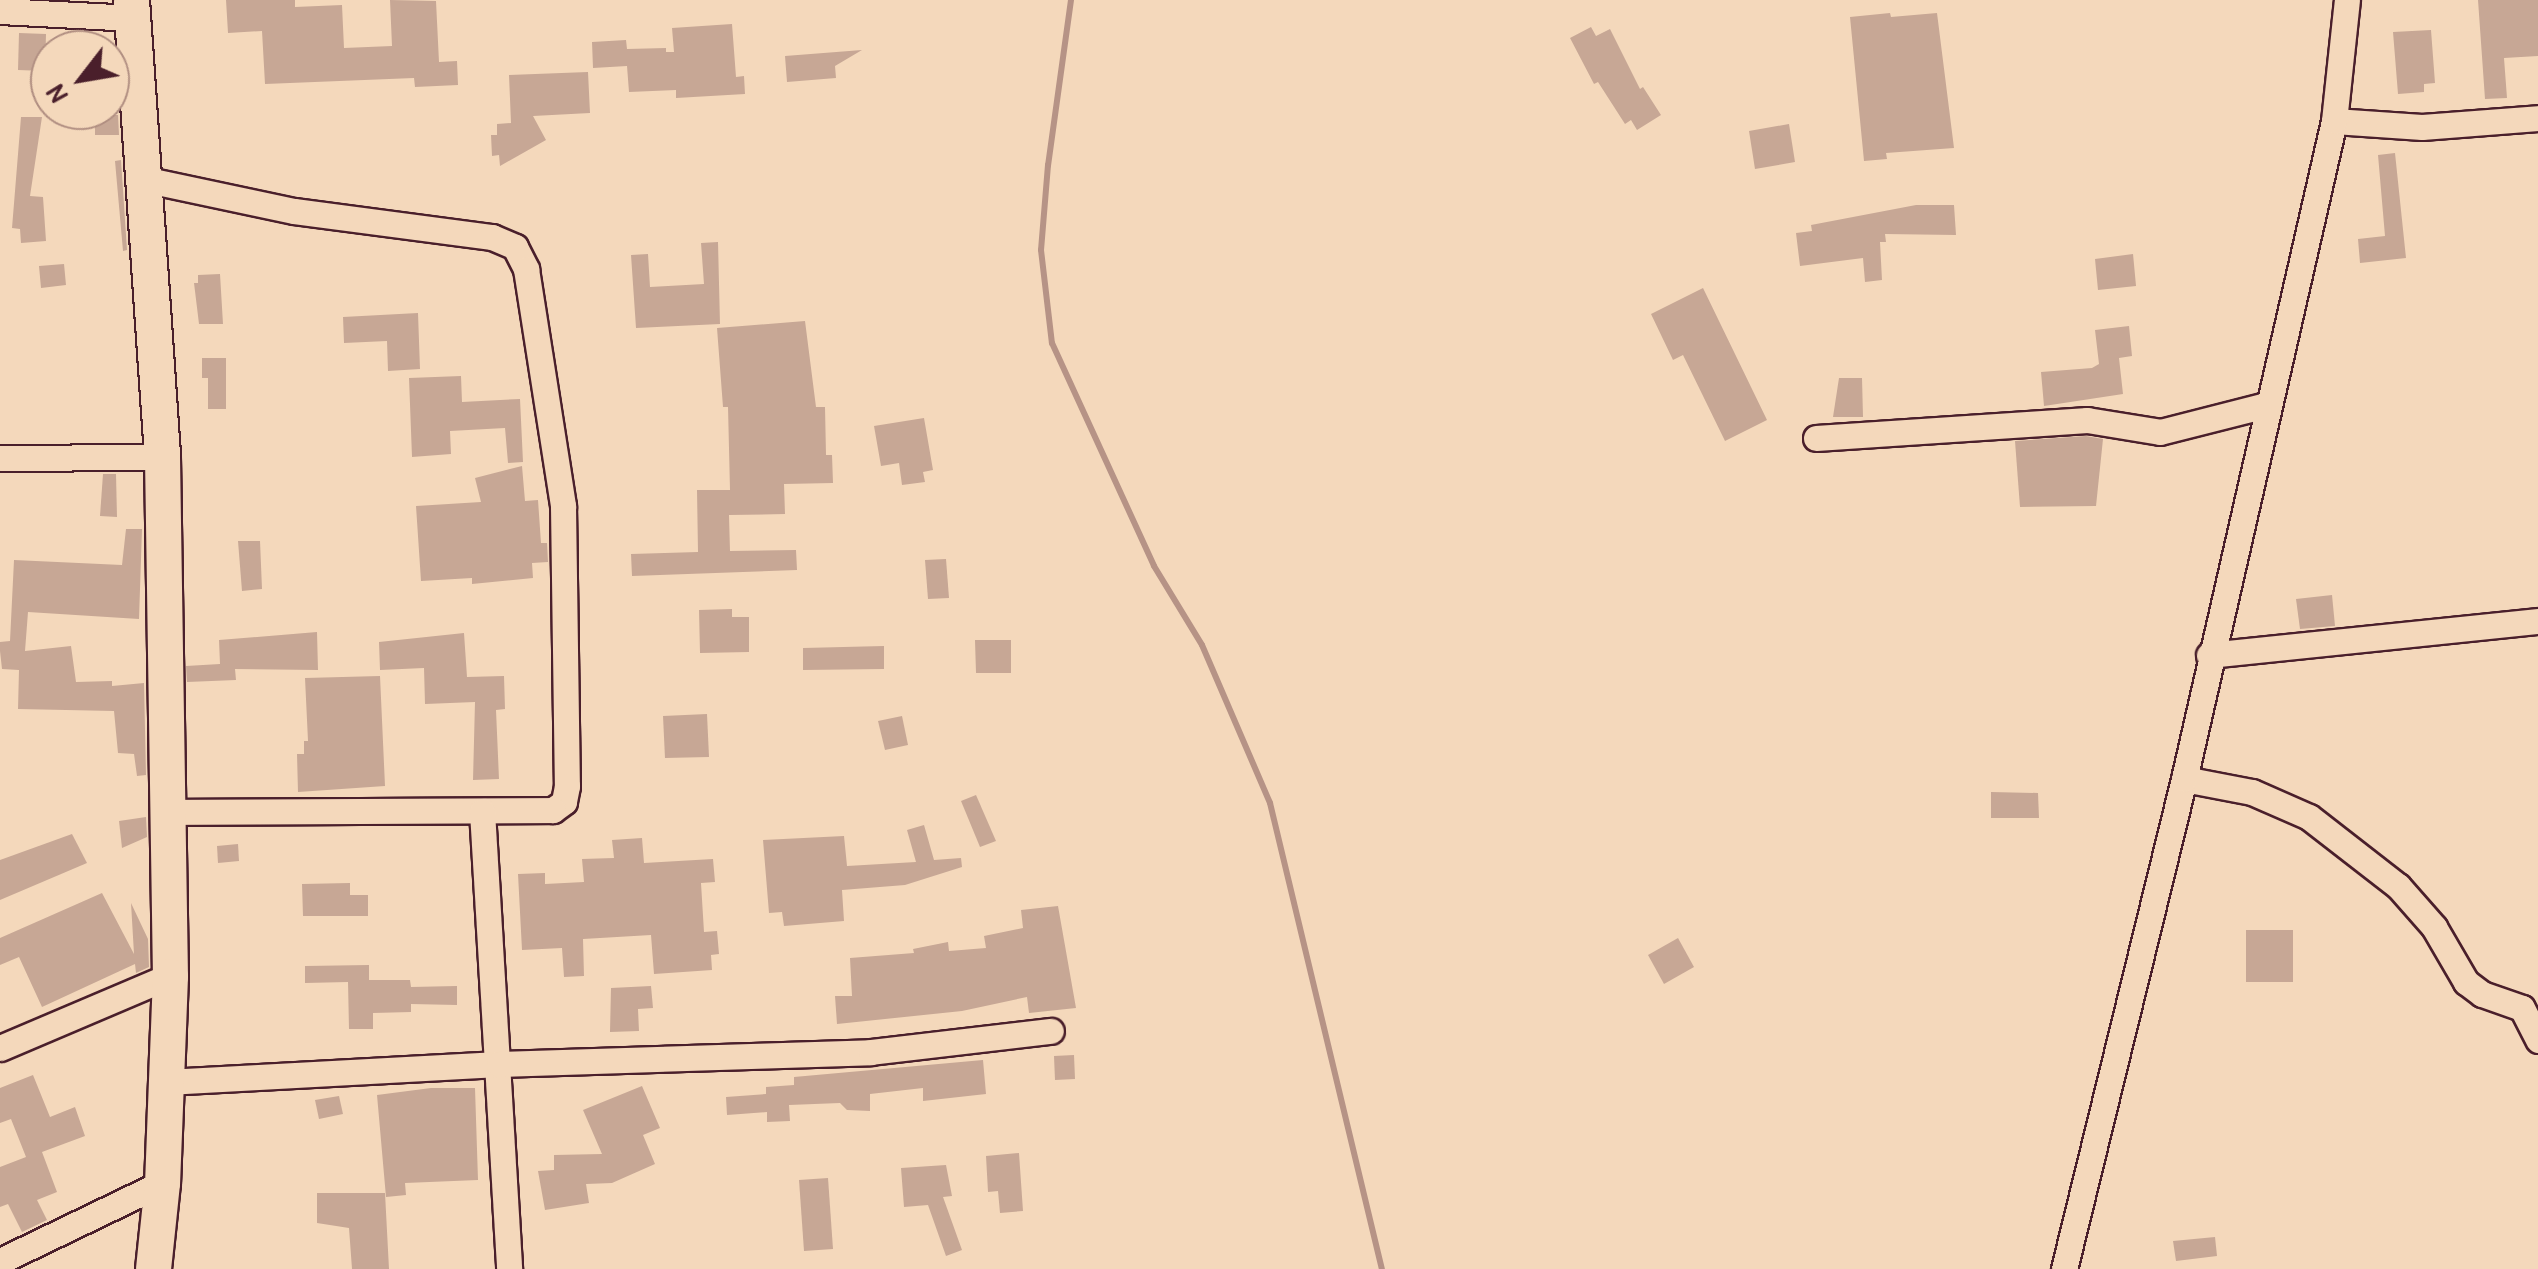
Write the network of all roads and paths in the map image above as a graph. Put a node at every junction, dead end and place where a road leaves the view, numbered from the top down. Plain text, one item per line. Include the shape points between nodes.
1 (2348, 0) edge
2 (132, 9) edge
3 (0, 11) edge
4 (2538, 118) edge
5 (2334, 121) junction
6 (143, 179) junction
7 (2266, 405) junction
8 (1816, 438) dead end
9 (162, 457) junction
10 (0, 458) edge
11 (2538, 621) edge
12 (2209, 656) junction
13 (2184, 779) junction
14 (482, 811) junction
15 (167, 812) junction
16 (170, 976) junction
17 (1050, 1031) dead end
18 (2538, 1040) edge
19 (0, 1048) edge
20 (499, 1064) junction
21 (166, 1082) junction
22 (162, 1183) junction
23 (0, 1261) edge
24 (153, 1269) edge
25 (509, 1269) edge
26 (2064, 1269) edge

1 - 5 street
2 - 3 street
2 - 6 street
4 - 5 street via 2422,127
5 - 7 street
6 - 9 street
6 - 14 street via 294,210 492,237 515,247 526,268 563,506 567,786 564,802 553,810
7 - 8 street via 2160,432 2088,420
7 - 12 street
9 - 10 street
9 - 15 street
11 - 12 street
12 - 13 street
13 - 18 street via 2252,792 2309,817 2398,886 2434,927 2466,982 2522,1008
13 - 26 street
14 - 15 street
14 - 20 street
15 - 16 street
16 - 19 street
16 - 21 street
17 - 20 street via 870,1052
20 - 21 street
20 - 25 street
21 - 22 street
22 - 23 street
22 - 24 street

